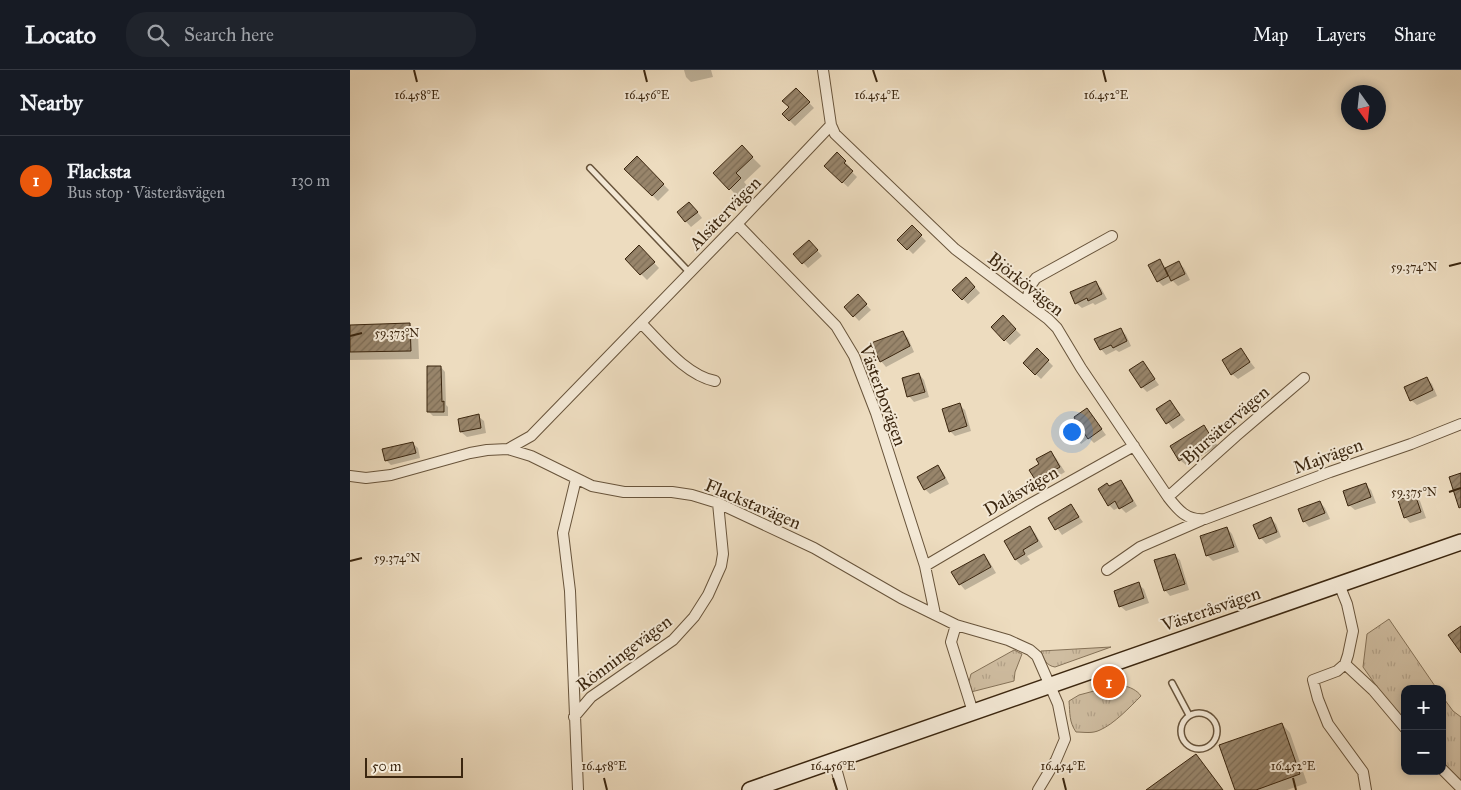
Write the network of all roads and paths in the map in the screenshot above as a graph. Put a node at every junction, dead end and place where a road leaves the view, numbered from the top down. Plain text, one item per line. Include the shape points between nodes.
1 (823, 70) edge
2 (831, 125) junction
3 (590, 168) dead end
4 (737, 224) junction
5 (1112, 236) dead end
6 (690, 273) junction
7 (1028, 304) junction
8 (641, 324) junction
9 (1304, 378) dead end
10 (715, 381) dead end
11 (1461, 424) edge
12 (1134, 446) junction
13 (508, 449) junction
14 (350, 476) edge
15 (576, 479) junction
16 (1168, 497) junction
17 (718, 503) junction
18 (1205, 519) junction
19 (1461, 542) edge
20 (925, 566) junction
21 (1107, 570) dead end
22 (1339, 584) junction
23 (935, 614) junction
24 (956, 625) junction
25 (1345, 664) junction
26 (1172, 683) dead end
27 (1049, 686) junction
28 (973, 712) junction
29 (1189, 715) junction
30 (574, 717) junction
31 (1401, 723) edge
32 (834, 761) junction
33 (1446, 773) edge
34 (1461, 788) edge
35 (578, 790) edge
36 (750, 790) edge
37 (842, 790) edge
38 (1038, 790) edge
39 (1366, 790) edge

1 - 2 street
2 - 4 street, Alsätervägen
2 - 7 street, Björkövägen via 835,134 955,249
3 - 6 lane
4 - 6 street, Alsätervägen
4 - 20 street, Västerbovägen via 836,326 854,356 876,413
5 - 7 street via 1036,278 1030,284
6 - 8 street, Alsätervägen
7 - 12 street, Björkövägen via 1057,328
8 - 10 street via 690,371
8 - 13 street, Alsätervägen via 531,436
9 - 16 street, Bjursätervägen
11 - 18 street, Majvägen
12 - 16 street, Björkövägen
12 - 20 street, Dalåsvägen
13 - 14 street, Flackstavägen via 470,453 392,475
13 - 15 street, Flackstavägen via 532,456
15 - 17 street, Flackstavägen via 606,490 672,492
15 - 30 street, Rönningevägen via 563,532 570,590
16 - 18 street via 1187,517
17 - 23 street, Flackstavägen via 814,548
17 - 30 street, Rönningevägen via 722,560 708,595 694,617 673,640 592,697
18 - 21 street, Majvägen via 1140,547
19 - 22 street, Västeråsvägen
20 - 23 street, Västerbovägen
22 - 25 street via 1353,631
22 - 27 street, Västeråsvägen
23 - 24 street, Flackstavägen
24 - 27 street, Flackstavägen via 1027,647 1037,656
24 - 28 street via 951,642
25 - 31 street
25 - 39 street via 1337,671 1313,680 1328,724 1363,772
26 - 29 lane
27 - 28 street, Västeråsvägen
27 - 38 street, Flackstavägen via 1058,704 1064,739
28 - 32 street, Västeråsvägen
29 - 29 lane via 1182,724 1182,738 1192,748 1206,747 1215,737 1215,724 1205,714
30 - 35 street, Rönningevägen
32 - 36 street, Västeråsvägen
32 - 37 street
33 - 34 street

